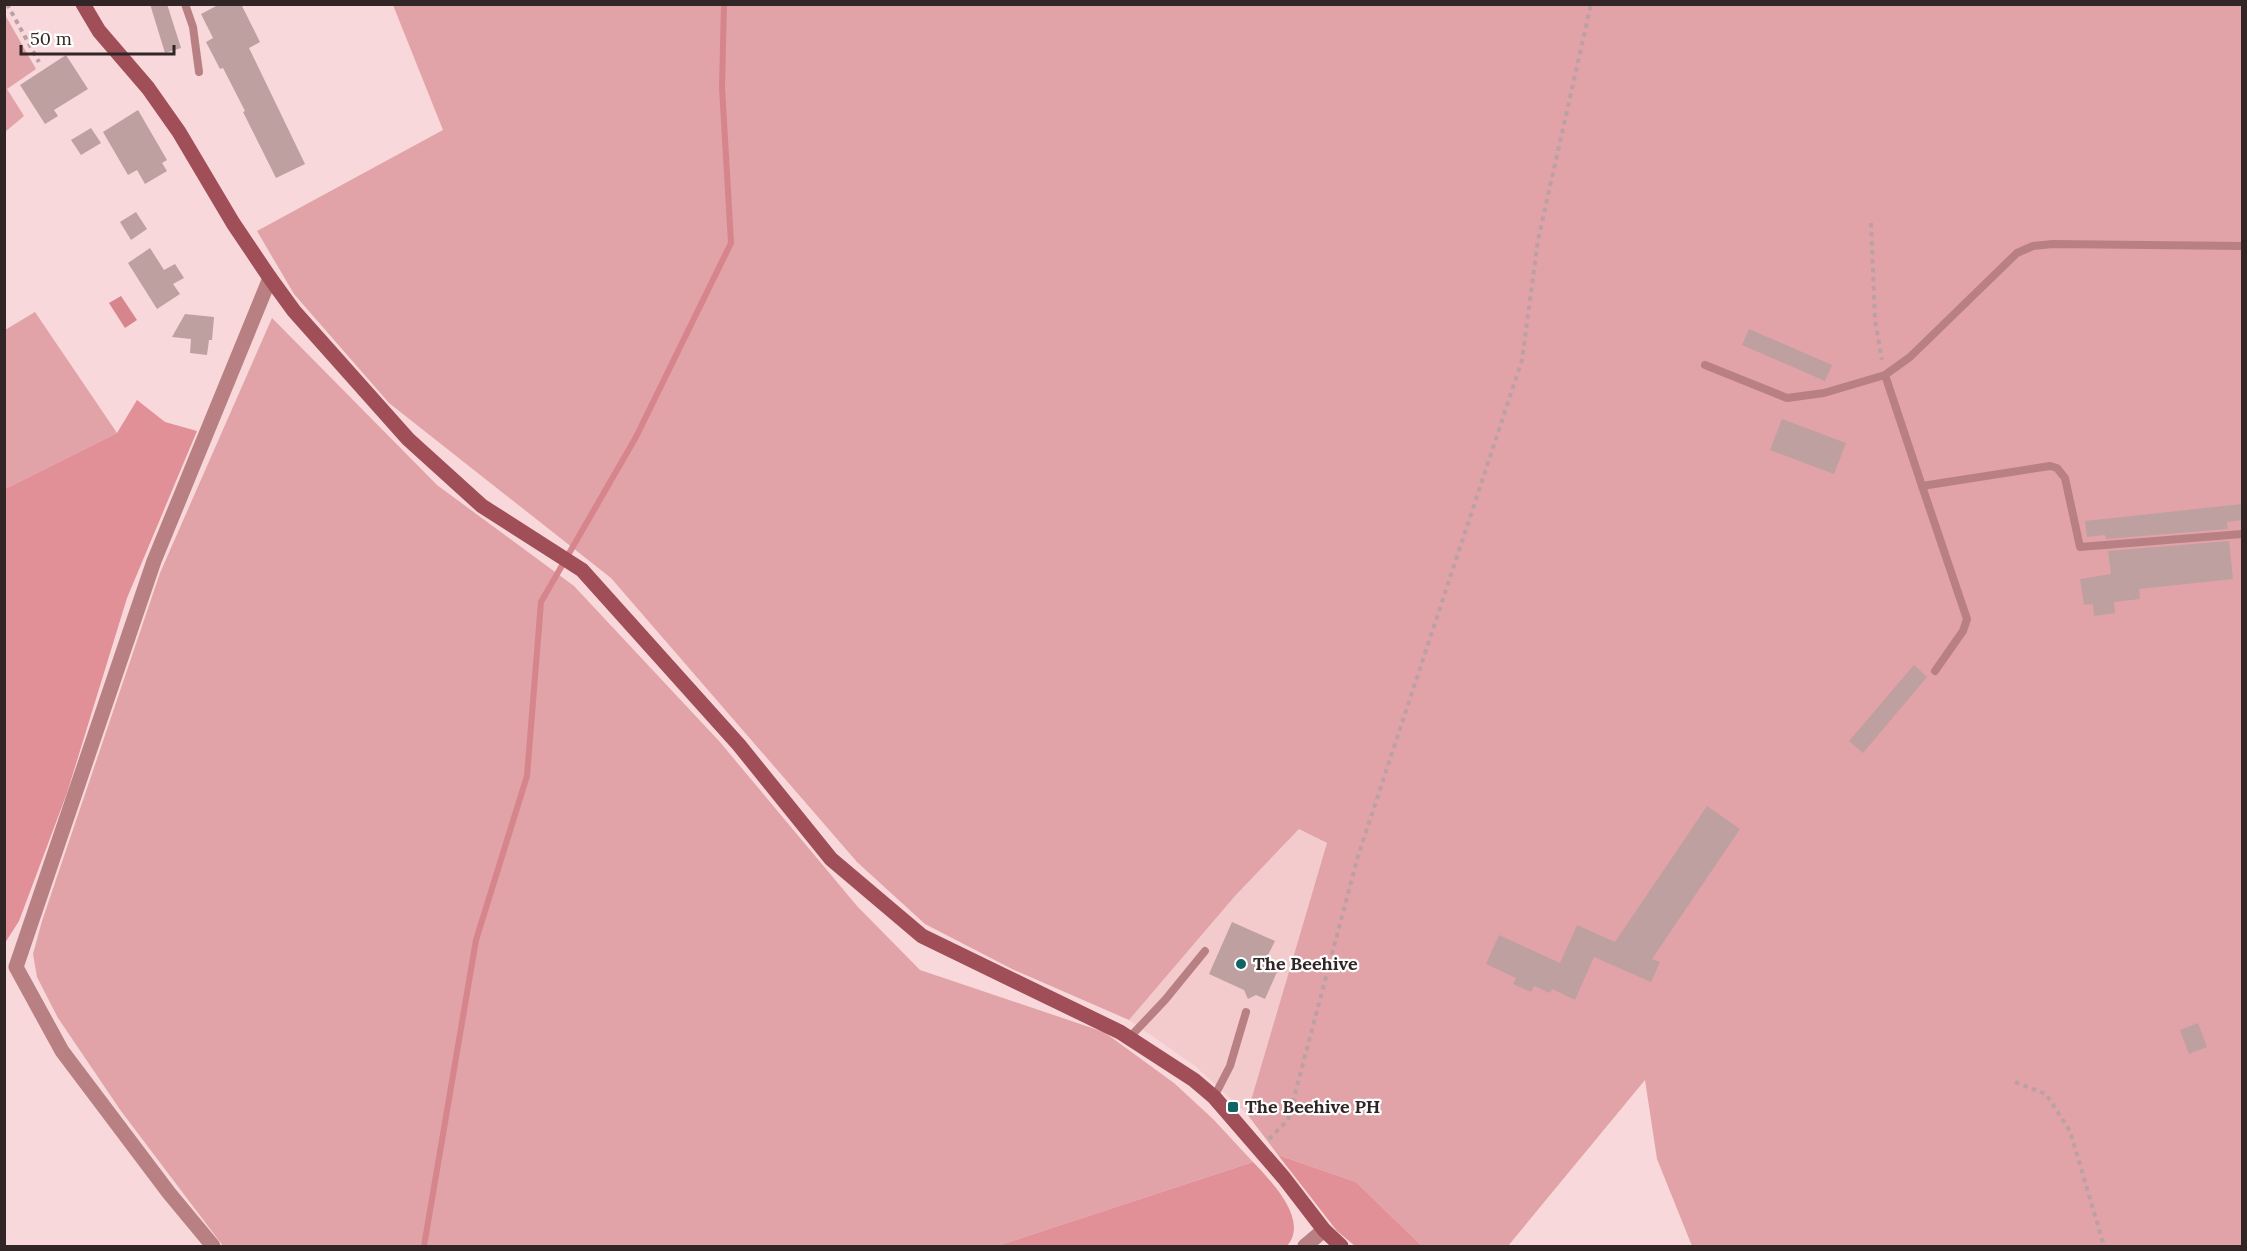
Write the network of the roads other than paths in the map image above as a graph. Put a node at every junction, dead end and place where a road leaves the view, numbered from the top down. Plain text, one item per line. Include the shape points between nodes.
1 (185, 4) edge
2 (83, 5) edge
3 (199, 72) dead end
4 (2242, 246) edge
5 (270, 278) junction
6 (1706, 365) dead end
7 (1885, 375) junction
8 (1923, 486) junction
9 (2242, 534) edge
10 (1935, 671) dead end
11 (1204, 951) dead end
12 (1246, 1012) dead end
13 (1129, 1038) junction
14 (1214, 1097) junction
15 (1324, 1230) junction
16 (213, 1246) edge
17 (1305, 1246) edge
18 (1341, 1246) edge

1 - 3 lane via 193,27
2 - 5 street via 179,132
4 - 7 lane via 2033,246 2017,253 1910,357
5 - 13 street via 294,311 408,438 482,506 582,570 739,745 831,859 922,936
5 - 16 street via 154,561 16,967 62,1051
6 - 7 lane via 1787,398 1824,393
7 - 8 lane
8 - 9 lane via 2050,465 2066,478 2080,547
8 - 10 lane via 1967,619
11 - 13 lane
12 - 14 lane via 1230,1066
13 - 14 street
14 - 15 street
15 - 17 street
15 - 18 street

